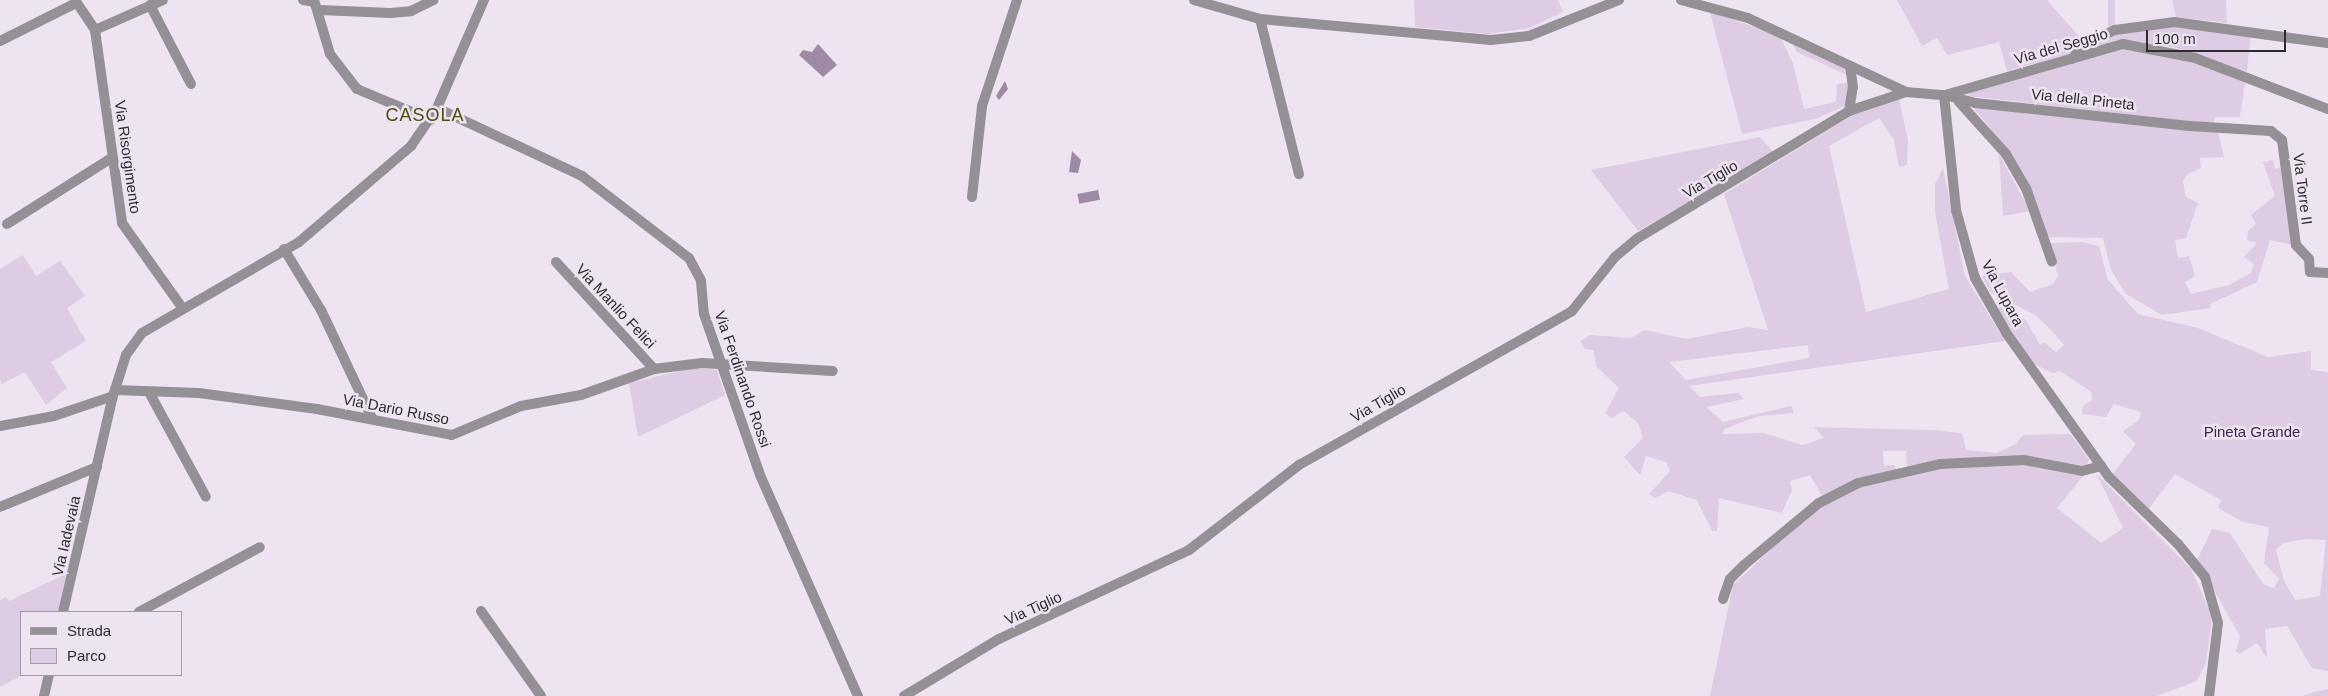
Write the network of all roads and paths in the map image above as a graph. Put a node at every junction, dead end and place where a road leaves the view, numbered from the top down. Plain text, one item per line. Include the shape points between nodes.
1 (162, 0) edge
2 (303, 0) edge
3 (434, 0) edge
4 (484, 0) edge
5 (1018, 0) edge
6 (1194, 0) edge
7 (1619, 0) edge
8 (1681, 0) edge
9 (76, 2) edge
10 (316, 4) edge
11 (150, 6) junction
12 (1260, 19) junction
13 (95, 30) junction
14 (0, 41) edge
15 (2328, 43) edge
16 (2072, 60) junction
17 (1850, 66) junction
18 (191, 84) dead end
19 (1906, 92) junction
20 (1944, 95) junction
21 (437, 108) junction
22 (2328, 108) edge
23 (1849, 111) junction
24 (430, 120) junction
25 (2219, 128) joint
26 (113, 158) junction
27 (1298, 174) dead end
28 (972, 197) dead end
29 (7, 224) dead end
30 (284, 249) junction
31 (556, 262) dead end
32 (2052, 262) dead end
33 (2328, 273) edge
34 (181, 306) junction
35 (720, 364) junction
36 (654, 369) junction
37 (833, 371) dead end
38 (149, 392) junction
39 (114, 393) junction
40 (372, 418) junction
41 (0, 426) edge
42 (2101, 466) junction
43 (97, 467) junction
44 (206, 497) dead end
45 (0, 507) edge
46 (260, 547) dead end
47 (1723, 600) dead end
48 (63, 611) edge
49 (141, 611) edge
50 (481, 612) dead end
51 (49, 676) edge
52 (44, 696) edge
53 (541, 696) edge
54 (858, 696) edge
55 (904, 696) edge
56 (2209, 696) edge

1 - 11 street
2 - 10 street
3 - 10 street via 411,11 390,13
4 - 21 street, Via Iadevaia
5 - 28 street via 982,106
6 - 12 street
7 - 12 street via 1529,36 1491,40
8 - 17 street via 1748,18
9 - 13 street, Via Risorgimento
9 - 14 street
10 - 24 street via 330,54 357,89
11 - 13 street
11 - 18 street
12 - 27 street
13 - 26 street, Via Risorgimento
15 - 16 street via 2174,22 2115,30 2082,46
16 - 20 street, Via del Seggio
16 - 22 street, Via del Seggio via 2103,48 2138,45 2195,58
17 - 19 street
17 - 23 street via 1853,87
19 - 20 street
19 - 23 street, Via Tiglio
20 - 25 street, Via della Pineta via 1975,103
20 - 32 street via 1973,112 2006,154 2034,203
20 - 42 street, Via Lupara via 1956,210 1974,278 2007,334
21 - 24 street, Via Iadevaia
21 - 35 street, Via Ferdinando Rossi via 582,176 689,258 701,281 704,314
23 - 55 street, Via Tiglio via 1638,238 1614,257 1572,311 1299,465 1189,550 999,639
24 - 30 street, Via Iadevaia via 412,146 328,219
25 - 33 street, Via Torre II via 2259,128 2278,135 2296,245 2309,258 2310,272
26 - 29 street
26 - 34 street, Via Risorgimento via 122,223
30 - 34 street, Via Iadevaia
30 - 40 street via 321,310
31 - 36 street, Via Manlio Felici
34 - 39 street, Via Iadevaia via 142,332 126,355
35 - 36 street, Via Dario Russo
35 - 37 street, Via Dario Russo
35 - 54 street, Via Ferdinando Rossi via 781,529
36 - 40 street, Via Dario Russo via 581,395 521,406 460,434
38 - 39 street, Via Dario Russo
38 - 40 street, Via Dario Russo via 199,393
38 - 44 street
39 - 41 street via 54,416
39 - 43 street, Via Iadevaia
42 - 47 street via 2082,471 2024,460 1940,464 1858,483 1819,503 1744,565 1730,579
42 - 56 street via 2205,577 2218,622
43 - 45 street, Via Iadevaia
43 - 48 street, Via Iadevaia
46 - 49 street
50 - 53 street
51 - 52 street

